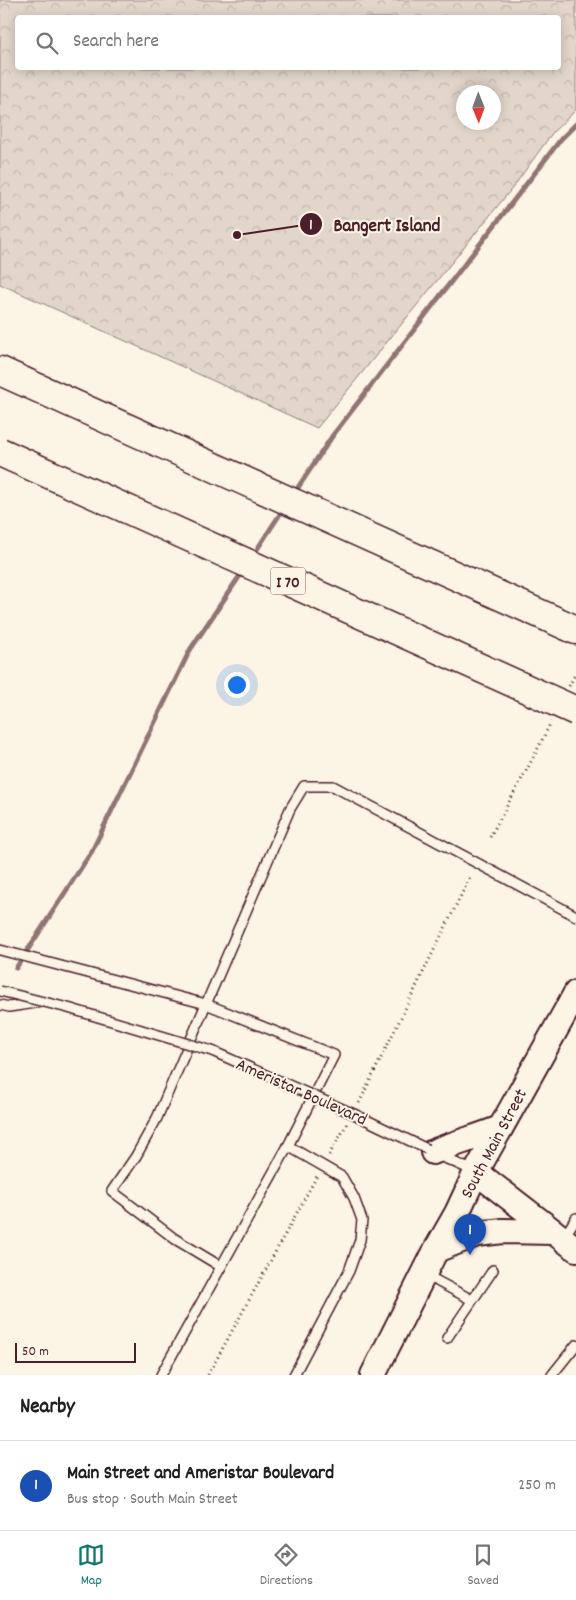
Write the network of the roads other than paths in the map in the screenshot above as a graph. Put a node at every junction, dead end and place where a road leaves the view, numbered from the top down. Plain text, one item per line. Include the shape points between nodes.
1 (0, 371) edge
2 (0, 452) edge
3 (576, 630) edge
4 (566, 705) edge
5 (576, 916) edge
6 (0, 950) edge
7 (0, 991) edge
8 (576, 993) edge
9 (43, 1002) junction
10 (206, 1004) junction
11 (0, 1005) edge
12 (500, 1128) junction
13 (288, 1146) junction
14 (430, 1151) junction
15 (476, 1172) junction
16 (576, 1218) edge
17 (564, 1240) edge
18 (436, 1250) junction
19 (220, 1266) junction
20 (493, 1270) dead end
21 (424, 1274) junction
22 (472, 1300) junction
23 (447, 1338) dead end
24 (576, 1345) edge
25 (161, 1375) edge
26 (294, 1375) edge
27 (373, 1375) edge
28 (552, 1375) edge

1 - 3 highway
2 - 4 highway, I 70, bridge
5 - 10 lane via 333,786 304,786 290,809
6 - 10 lane
7 - 9 lane, Ameristar Boulevard, bridge
8 - 12 street, South Main Street
9 - 11 lane via 9,1007
9 - 14 lane, Ameristar Boulevard, bridge via 212,1051
10 - 13 lane via 334,1055
10 - 19 lane via 157,1118 112,1191 175,1240
12 - 14 street
12 - 15 street, South Main Street
13 - 19 lane
13 - 26 lane via 342,1177 362,1220 360,1240 349,1271
14 - 15 lane, Ameristar Boulevard
15 - 17 street, Ameristar Boulevard
15 - 18 street, South Main Street
16 - 17 lane
17 - 18 street via 503,1231 477,1234
18 - 21 street, South Main Street
19 - 25 lane
20 - 22 lane
21 - 22 lane
21 - 27 street, South Main Street
22 - 23 lane
24 - 28 lane

